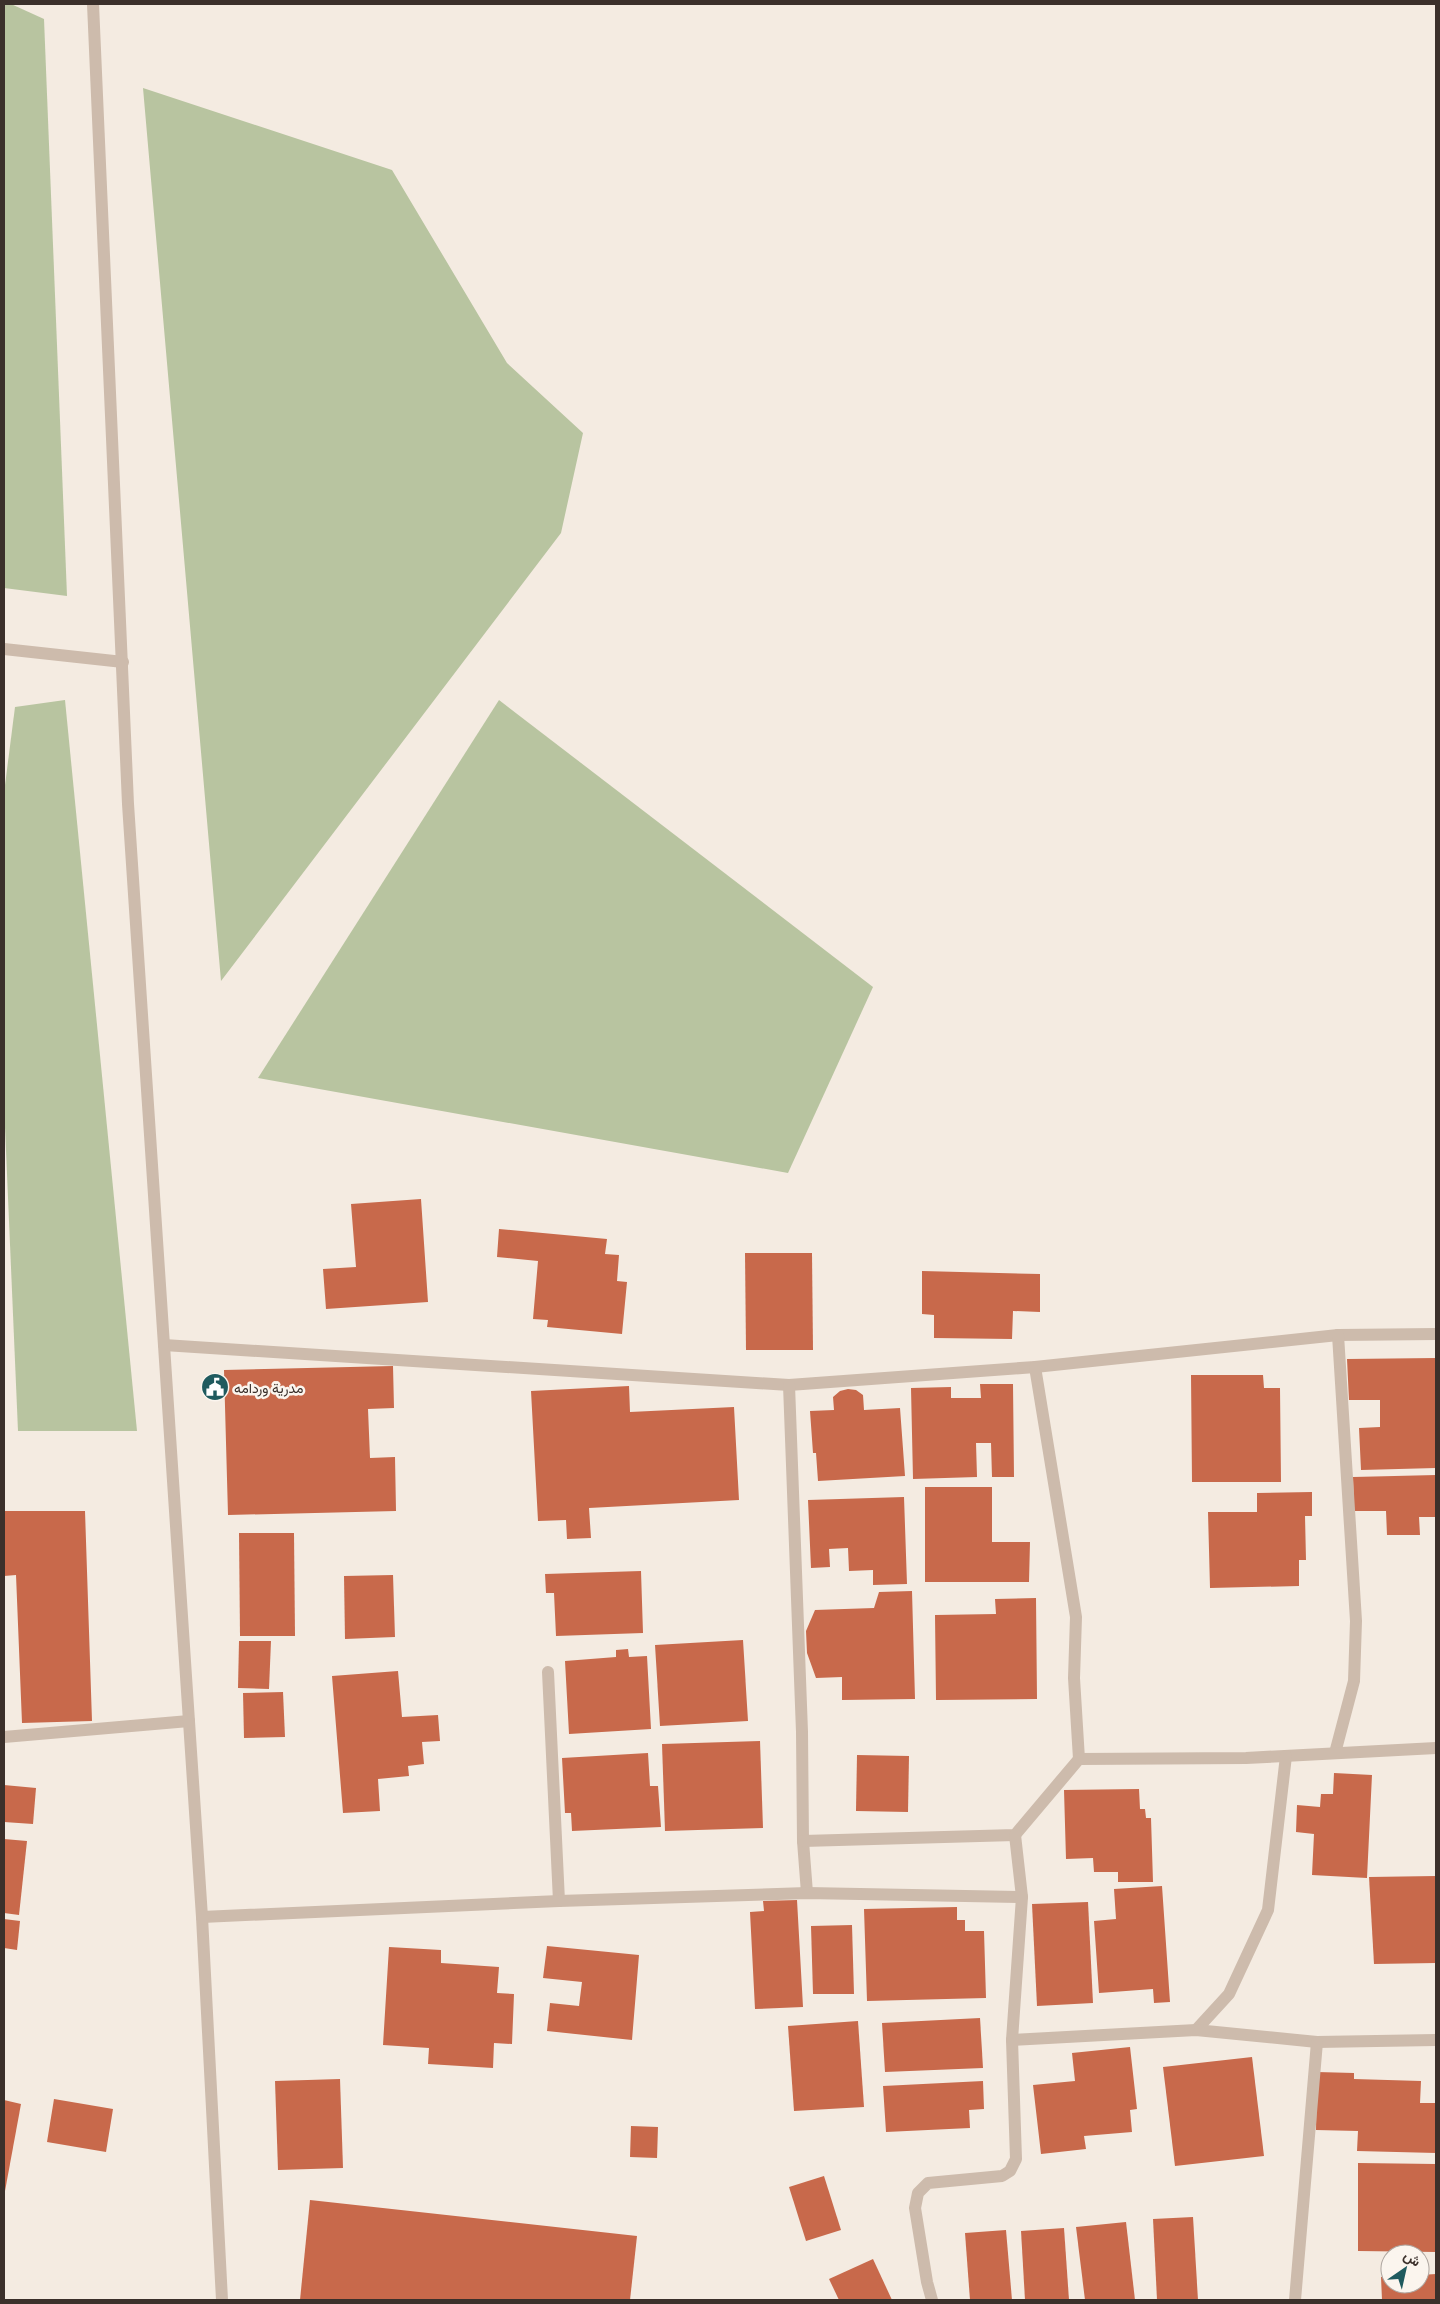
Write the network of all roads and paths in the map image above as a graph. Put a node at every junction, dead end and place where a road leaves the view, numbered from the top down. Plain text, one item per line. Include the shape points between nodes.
1 (94, 4) edge
2 (4, 649) edge
3 (122, 662) junction
4 (1436, 1334) edge
5 (1338, 1335) junction
6 (164, 1345) junction
7 (1035, 1367) junction
8 (789, 1385) junction
9 (548, 1672) dead end
10 (189, 1721) junction
11 (4, 1737) edge
12 (1436, 1748) edge
13 (1335, 1753) junction
14 (1286, 1756) junction
15 (1079, 1760) junction
16 (1015, 1835) junction
17 (803, 1841) junction
18 (807, 1894) junction
19 (1022, 1897) junction
20 (559, 1901) junction
21 (202, 1918) junction
22 (1196, 2030) junction
23 (1012, 2040) junction
24 (1436, 2040) edge
25 (1317, 2042) junction
26 (222, 2300) edge
27 (932, 2300) edge
28 (1295, 2300) edge

1 - 3 street
2 - 3 street
3 - 6 street via 128,804
4 - 5 street
5 - 7 street
5 - 13 street via 1356,1621 1354,1681
6 - 8 street
6 - 10 street
7 - 8 street
7 - 15 street via 1076,1617 1074,1678
8 - 17 street
9 - 20 street
10 - 11 street
10 - 21 street
12 - 13 street
13 - 14 street
14 - 15 street
14 - 22 street via 1268,1910 1229,1994
15 - 16 street
16 - 17 street
16 - 19 street
17 - 18 street
18 - 19 street
18 - 20 street
19 - 23 street
20 - 21 street
21 - 26 street
22 - 23 street
22 - 25 street
23 - 27 street via 1016,2160 1010,2171 1002,2176 928,2183 918,2193 915,2208
24 - 25 street
25 - 28 street

